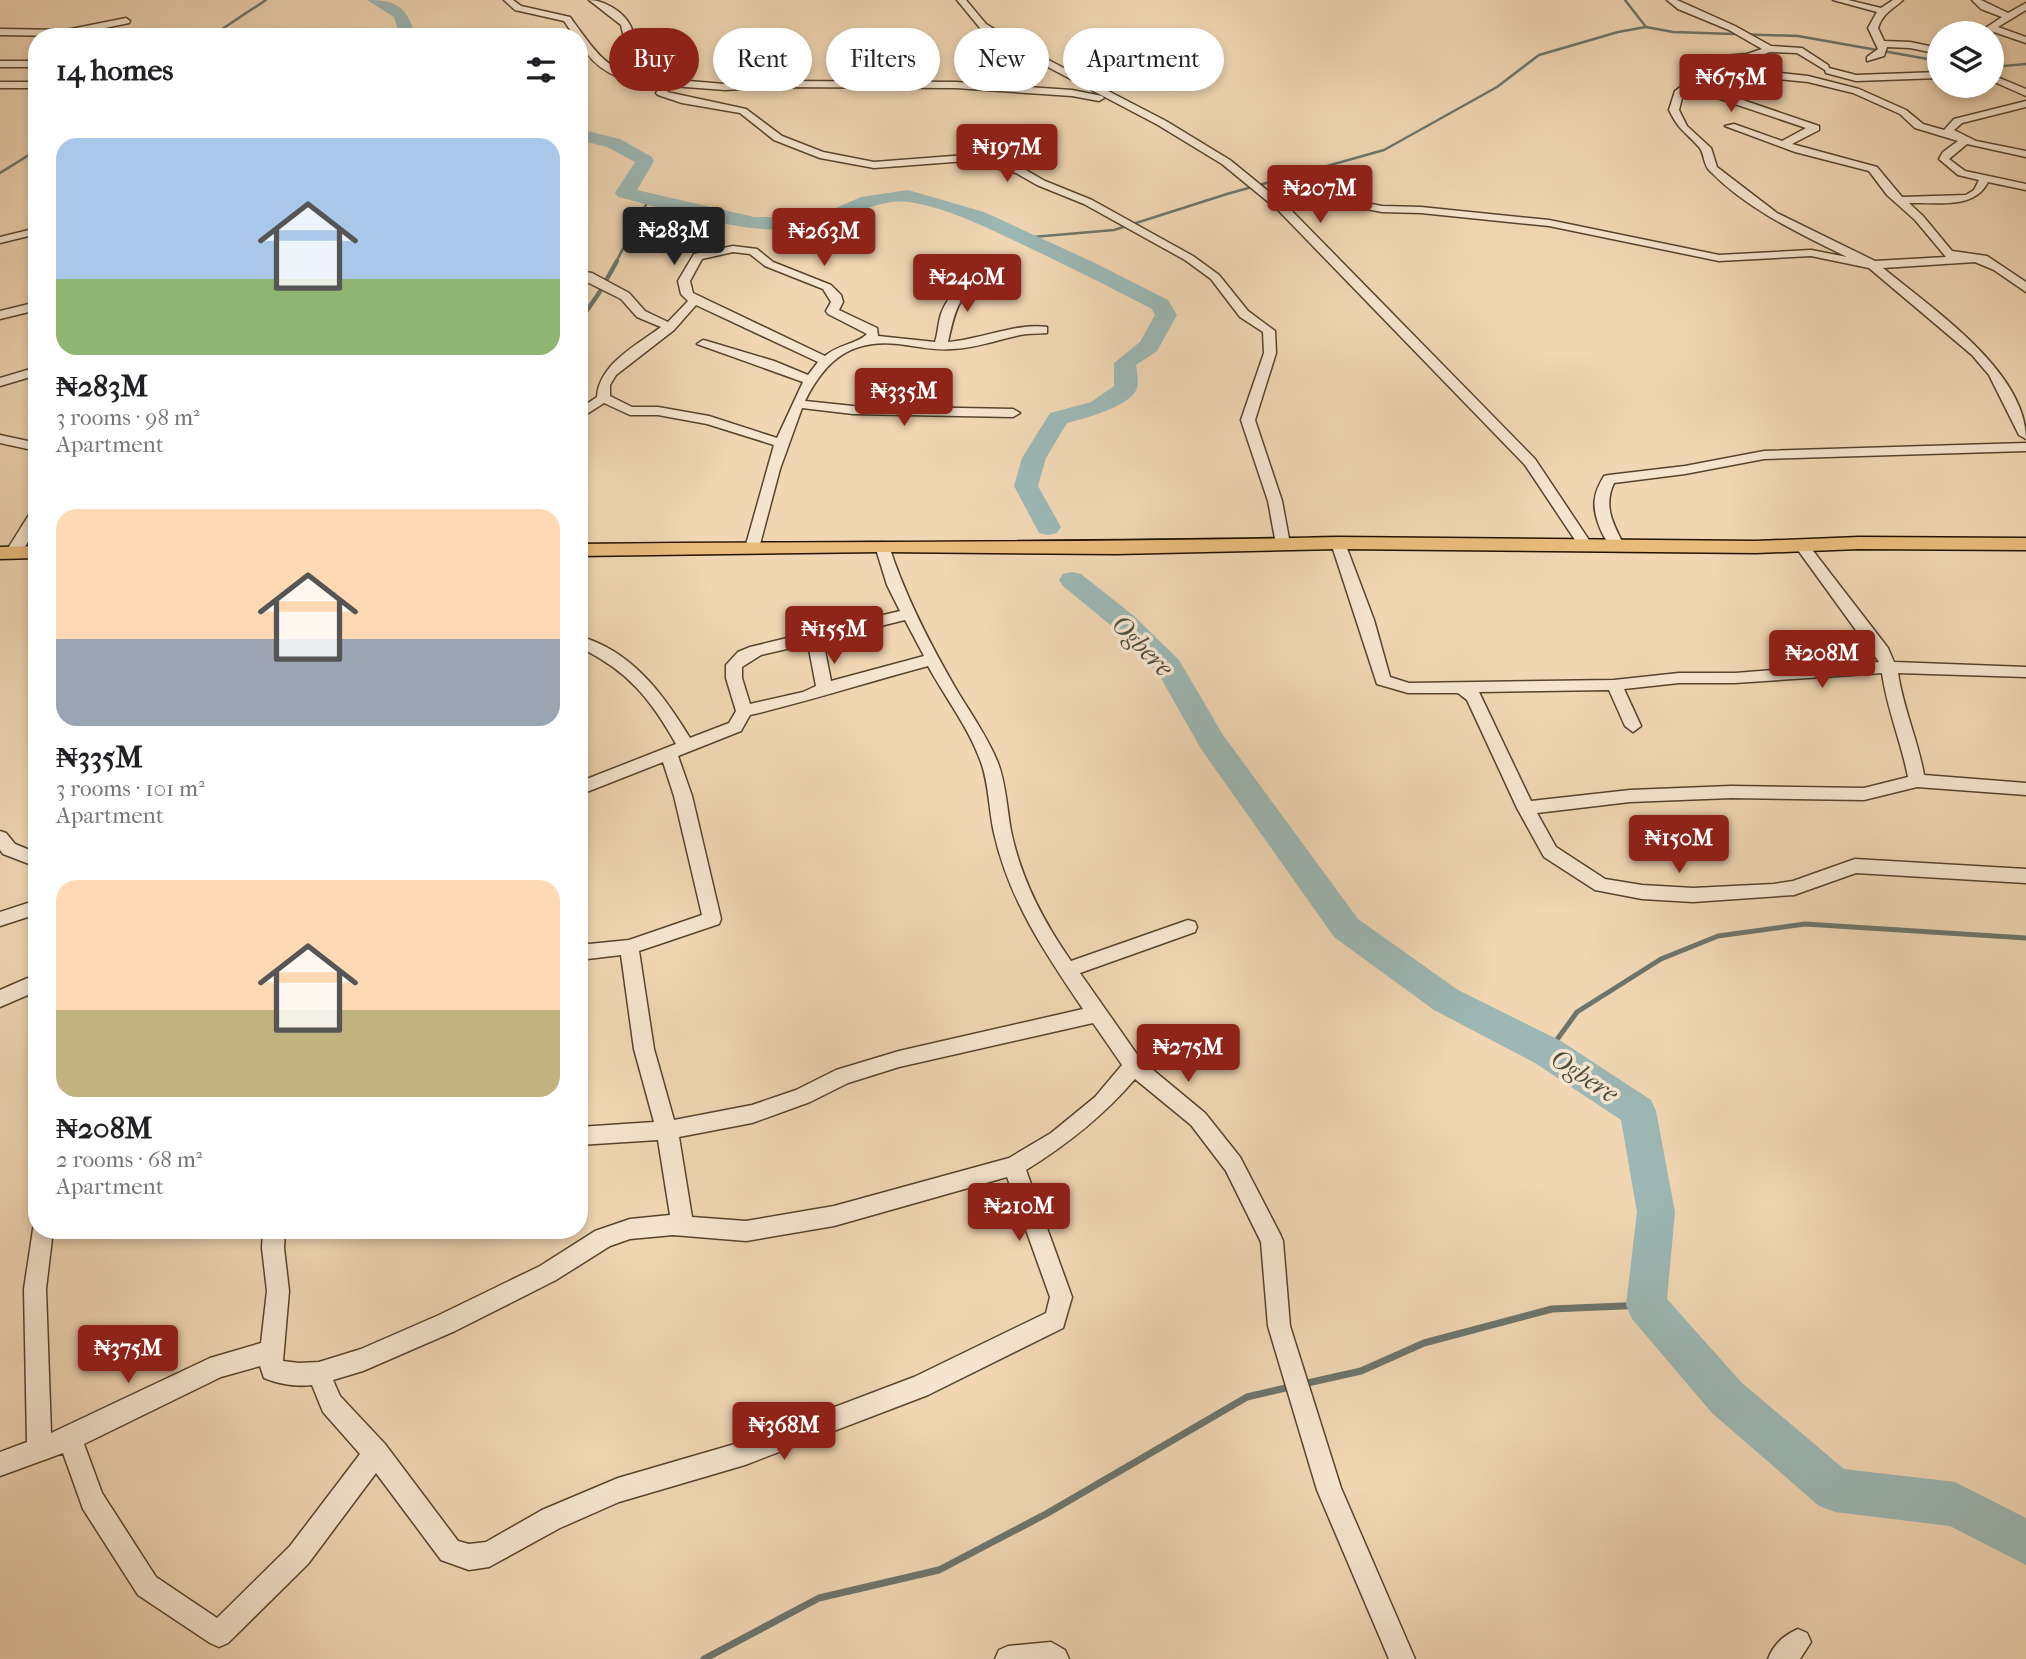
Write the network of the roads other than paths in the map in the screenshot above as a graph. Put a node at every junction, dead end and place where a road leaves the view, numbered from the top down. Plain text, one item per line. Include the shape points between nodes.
1 (508, 0) edge
2 (593, 0) edge
3 (961, 0) edge
4 (1671, 0) edge
5 (1688, 0) edge
6 (1837, 0) edge
7 (1899, 0) edge
8 (1976, 0) edge
9 (2026, 6) edge
10 (1882, 11) junction
11 (1701, 15) junction
12 (2011, 17) junction
13 (126, 21) dead end
14 (2004, 21) edge
15 (91, 28) edge
16 (573, 28) edge
17 (626, 28) edge
18 (0, 32) edge
19 (28, 32) edge
20 (2004, 35) edge
21 (2026, 40) edge
22 (1882, 44) junction
23 (588, 48) edge
24 (1927, 49) edge
25 (1769, 50) junction
26 (1870, 59) dead end
27 (1720, 62) junction
28 (0, 64) edge
29 (28, 64) edge
30 (1825, 67) dead end
31 (609, 70) edge
32 (1927, 75) edge
33 (1808, 79) junction
34 (2004, 83) edge
35 (0, 85) edge
36 (28, 85) edge
37 (699, 85) edge
38 (1689, 85) junction
39 (663, 91) edge
40 (2026, 93) edge
41 (1113, 99) junction
42 (2026, 104) edge
43 (1730, 127) dead end
44 (1966, 140) junction
45 (1784, 144) junction
46 (2026, 154) edge
47 (1985, 178) junction
48 (2026, 187) edge
49 (1899, 200) junction
50 (1282, 208) junction
51 (28, 233) edge
52 (0, 240) edge
53 (1983, 258) junction
54 (1873, 265) junction
55 (2024, 267) dead end
56 (2007, 271) junction
57 (588, 275) edge
58 (1007, 285) dead end
59 (2026, 288) edge
60 (694, 300) junction
61 (28, 308) edge
62 (0, 315) edge
63 (670, 327) junction
64 (1043, 330) dead end
65 (867, 341) junction
66 (703, 344) dead end
67 (940, 346) junction
68 (826, 361) junction
69 (28, 374) edge
70 (811, 381) junction
71 (0, 382) edge
72 (603, 398) junction
73 (2009, 398) junction
74 (2026, 399) edge
75 (797, 404) junction
76 (588, 409) edge
77 (1013, 413) dead end
78 (2026, 435) edge
79 (0, 439) edge
80 (780, 443) junction
81 (28, 445) edge
82 (2026, 447) edge
83 (28, 524) edge
84 (1338, 542) junction
85 (1283, 544) junction
86 (2026, 544) edge
87 (1587, 545) junction
88 (1617, 545) junction
89 (882, 546) junction
90 (1802, 546) junction
91 (752, 548) junction
92 (588, 550) edge
93 (28, 552) edge
94 (4, 553) edge
95 (910, 614) junction
96 (814, 636) junction
97 (588, 645) edge
98 (934, 659) junction
99 (1889, 667) junction
100 (2026, 671) edge
101 (1614, 685) junction
102 (824, 688) junction
103 (1464, 689) junction
104 (744, 711) junction
105 (1633, 726) dead end
106 (677, 750) junction
107 (1917, 781) junction
108 (588, 785) edge
109 (2026, 789) edge
110 (1526, 808) junction
111 (0, 838) edge
112 (28, 856) edge
113 (2026, 876) edge
114 (28, 910) edge
115 (0, 919) edge
116 (1188, 927) dead end
117 (629, 947) junction
118 (588, 952) edge
119 (1067, 970) junction
120 (28, 986) edge
121 (0, 999) edge
122 (1097, 1014) junction
123 (1134, 1066) junction
124 (667, 1130) junction
125 (588, 1135) edge
126 (1014, 1166) junction
127 (683, 1226) junction
128 (41, 1239) edge
129 (273, 1239) edge
130 (270, 1352) junction
131 (318, 1373) junction
132 (70, 1438) junction
133 (39, 1450) junction
134 (376, 1452) junction
135 (0, 1464) edge
136 (1008, 1659) edge
137 (1056, 1659) edge
138 (1402, 1659) edge

1 - 16 street via 518,8 567,19
2 - 17 street
3 - 41 street via 983,26
4 - 11 street
5 - 11 street
6 - 10 street
7 - 10 street
8 - 12 street via 1984,8
9 - 12 street
10 - 22 street via 1873,28
11 - 25 street
12 - 14 street
13 - 15 street
18 - 19 street
20 - 21 street
22 - 24 street
22 - 26 street via 1881,54
23 - 31 street
25 - 27 street
25 - 30 street via 1799,50
27 - 33 street via 1773,76
27 - 38 street
28 - 29 street
32 - 33 street via 1856,78 1829,71
33 - 44 street via 1867,95 1919,126
34 - 40 street
35 - 36 street
37 - 41 street via 956,85
38 - 45 street via 1815,128
38 - 54 street via 1678,93 1674,110 1683,128 1706,148 1712,168 1773,215
39 - 85 street via 682,100 743,111 778,138 820,155 874,165 966,158 1020,171 1088,202 1189,258 1215,277 1244,314 1269,331 1270,353 1248,420 1275,501
41 - 50 street via 1226,162
42 - 44 street via 1958,121 1948,131
43 - 45 street
44 - 46 street
44 - 47 street via 1944,159 1962,173
45 - 49 street via 1873,169
47 - 48 street
47 - 49 street via 1978,192 1968,198
49 - 53 street via 1948,254
50 - 54 street via 1312,199 1338,200 1382,209 1566,225 1718,258 1811,253
50 - 87 street via 1530,462
51 - 52 street
53 - 54 street
53 - 56 street
54 - 73 street via 1976,352
55 - 56 street
56 - 59 street
57 - 63 street via 625,296 641,314
58 - 67 street via 976,282 958,298 947,314
60 - 63 street
60 - 65 street via 684,281 698,256 733,249 752,251 769,264 827,287 837,302 832,311 873,331
60 - 68 street
61 - 62 street
63 - 72 street via 612,370 601,390
64 - 67 street via 1017,330 985,342
65 - 67 street
65 - 68 street via 840,349
66 - 70 street
68 - 70 street
69 - 71 street
70 - 75 street
72 - 76 street
72 - 80 street via 630,411 709,420
73 - 74 street
73 - 78 street
75 - 77 street via 853,410
75 - 80 street
79 - 81 street
80 - 91 street
82 - 88 street via 1764,455 1609,479 1599,498
83 - 94 street
84 - 85 main road
84 - 87 main road
84 - 103 street via 1383,680 1408,688
85 - 89 main road
86 - 90 main road
87 - 88 main road
88 - 90 main road
89 - 91 main road
89 - 95 street via 894,586
90 - 99 street
91 - 92 main road
93 - 94 main road
95 - 96 street
95 - 98 street
96 - 102 street
96 - 104 street via 756,650 734,665
97 - 106 street via 626,664 656,694
98 - 102 street
98 - 119 street via 991,766 1003,834 1020,890
99 - 100 street
99 - 101 street
99 - 107 street via 1892,696 1910,743
101 - 103 street
101 - 105 street
102 - 104 street
103 - 110 street via 1482,711
104 - 106 street via 735,727
106 - 108 street
106 - 117 street via 712,919
107 - 109 street
107 - 110 street via 1864,794 1630,796
110 - 113 street via 1550,852 1601,885 1642,892 1774,891 1855,866
111 - 112 street via 9,849
114 - 115 street
116 - 119 street
117 - 118 street
117 - 124 street via 644,1049
119 - 122 street
120 - 121 street
122 - 123 street
122 - 124 street via 899,1059 843,1076 752,1114
123 - 126 street via 1102,1103
123 - 138 street via 1198,1119 1233,1164 1272,1241 1279,1326 1329,1490
124 - 125 street
124 - 127 street
126 - 127 street via 834,1216 746,1231
126 - 134 street via 1061,1297 1055,1320 920,1387 745,1453 618,1490 551,1519 489,1554 469,1557 450,1551
127 - 131 street via 630,1229 603,1238 548,1273 447,1322 363,1360
128 - 133 street via 36,1289
129 - 130 street via 278,1307
130 - 131 street via 272,1370
130 - 132 street via 218,1366
131 - 134 street via 331,1404
132 - 133 street
132 - 134 street via 92,1500 147,1586 219,1634 299,1555
133 - 135 street
136 - 137 street via 1051,1655

